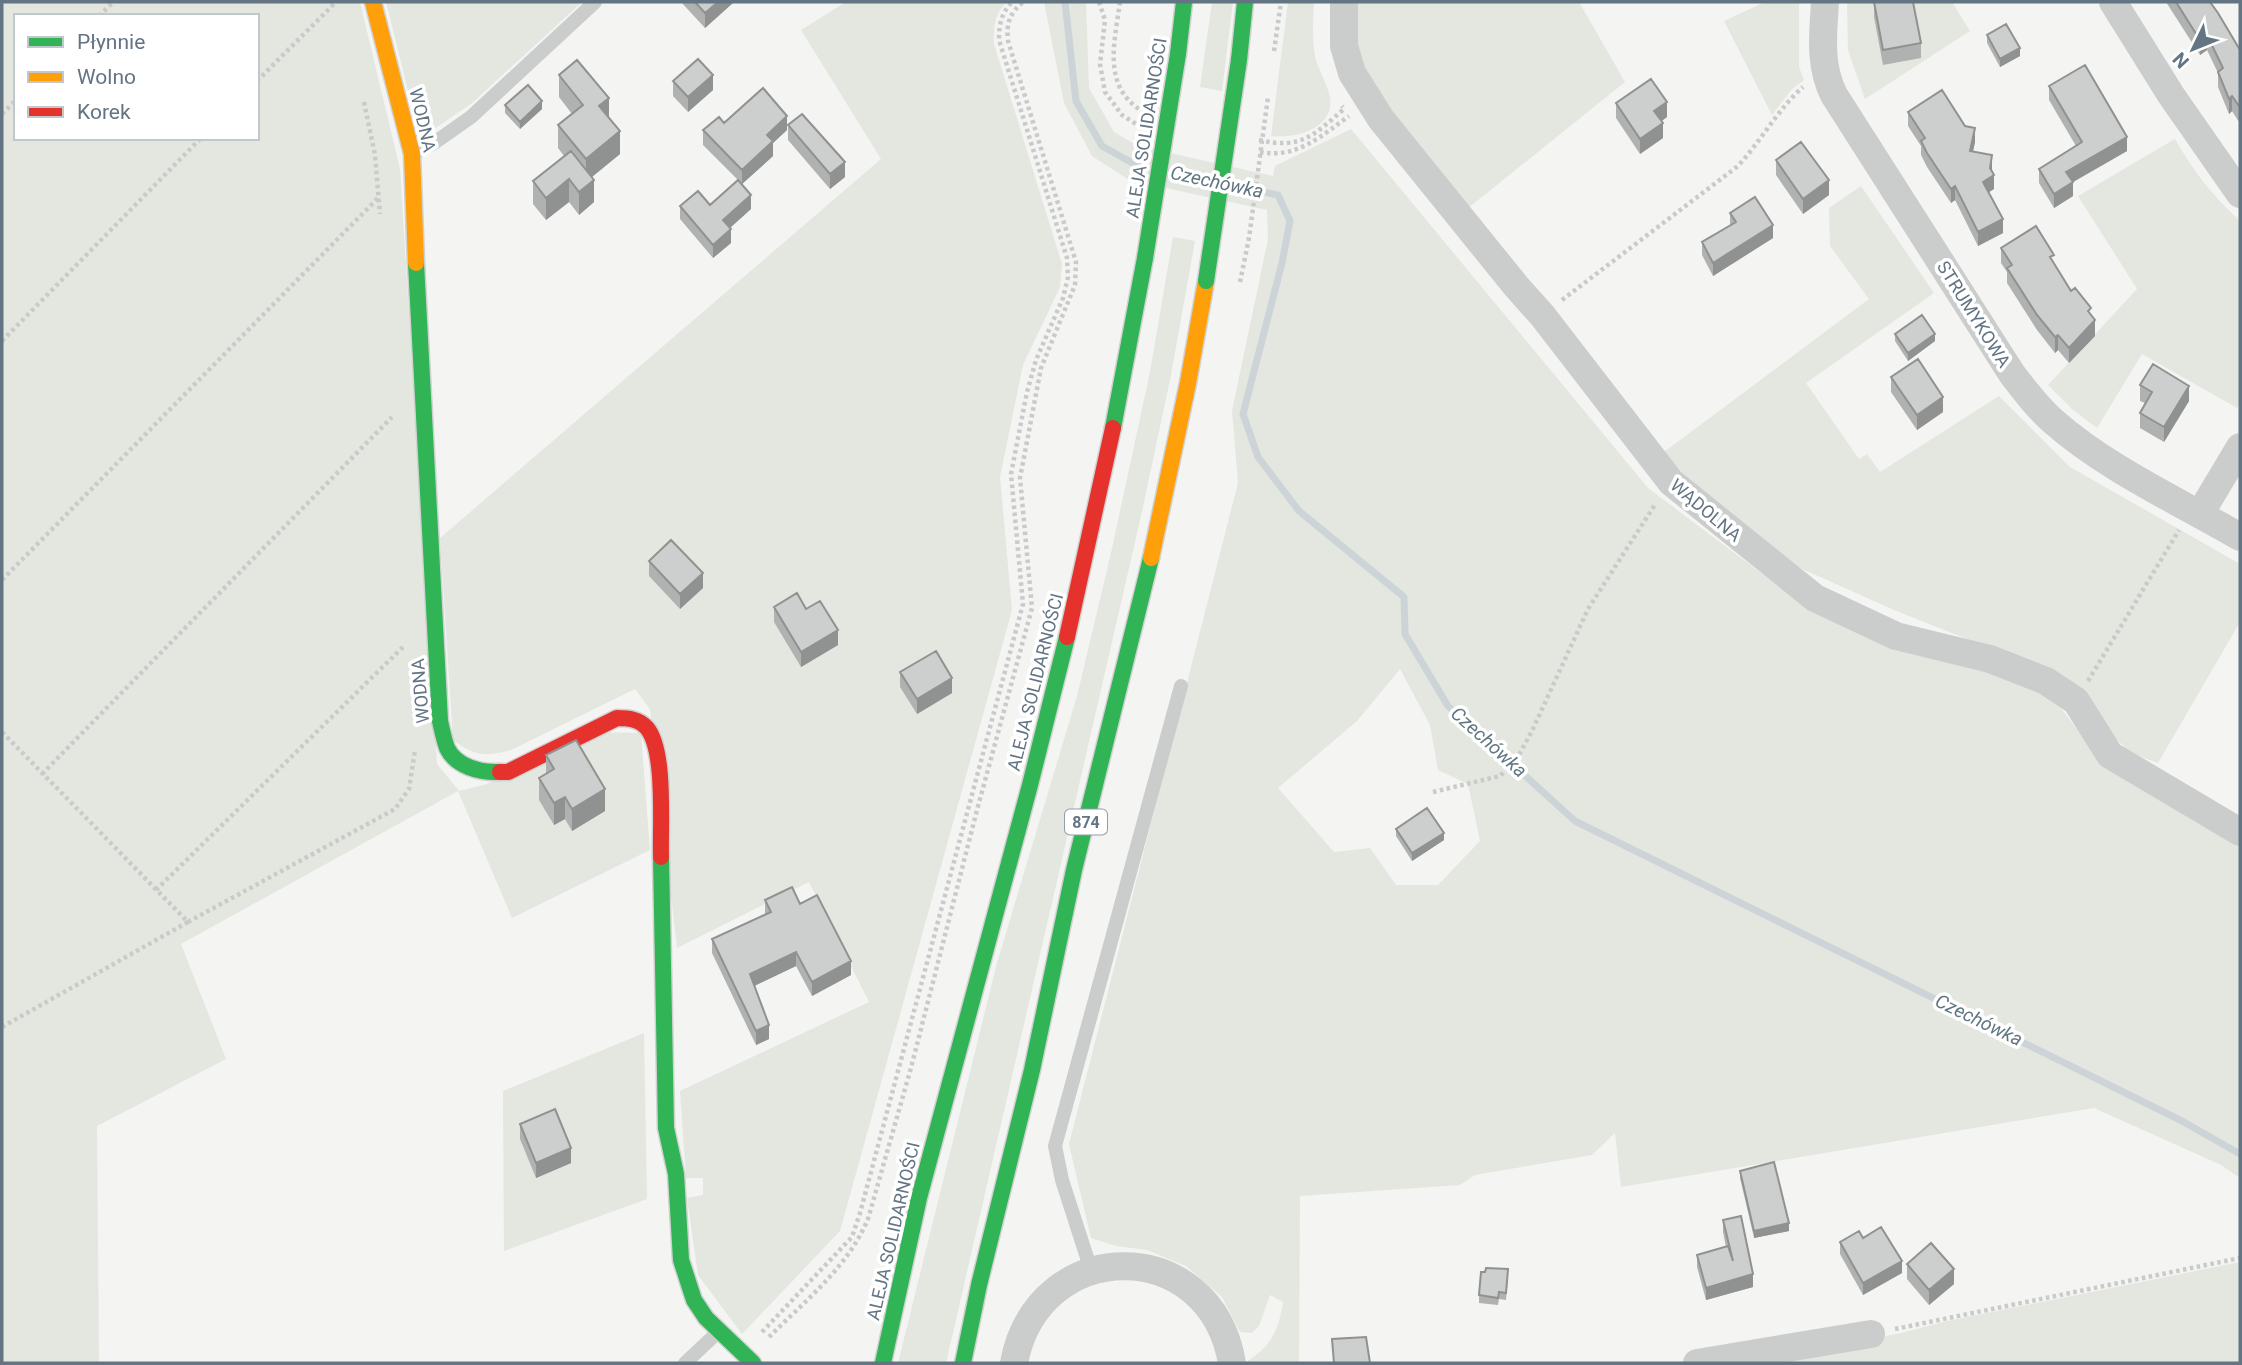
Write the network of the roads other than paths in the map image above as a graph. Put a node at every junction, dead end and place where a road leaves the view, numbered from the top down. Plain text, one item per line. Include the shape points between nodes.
1 (373, 2) edge
2 (596, 2) edge
3 (1184, 2) edge
4 (1245, 2) edge
5 (1343, 2) edge
6 (1825, 2) edge
7 (2113, 2) edge
8 (412, 154) junction
9 (2240, 194) edge
10 (2240, 447) edge
11 (2192, 517) junction
12 (2240, 537) edge
13 (1181, 686) dead end
14 (2240, 832) edge
15 (1091, 1270) junction
16 (719, 1331) junction
17 (1871, 1334) road end
18 (685, 1363) edge
19 (753, 1363) edge
20 (883, 1363) edge
21 (962, 1363) edge
22 (1014, 1363) edge
23 (1232, 1363) edge
24 (1697, 1363) edge

1 - 8 main road, WODNA
2 - 8 lane via 471,117
3 - 20 main road, ALEJA SOLIDARNOŚCI, bridge via 1124,378 1072,616 931,1149
4 - 21 main road, 874, bridge via 1188,383 1144,590 1074,870
5 - 14 street, WĄDOLNA via 1344,46 1363,93 1671,482 1815,598 1896,636 1990,659 2046,681 2076,701 2110,755
6 - 11 street, STRUMYKOWA via 1822,57 1826,79 2012,374 2053,421 2081,444
7 - 9 street
8 - 16 main road, WODNA via 440,721 448,750 465,766 488,774 508,772 617,718 630,716 642,721 656,743 666,1128 676,1174 681,1260 694,1300
10 - 11 street
11 - 12 street, STRUMYKOWA
13 - 15 lane via 1055,1146
15 - 22 street via 1050,1294 1036,1309 1023,1330
15 - 23 street via 1141,1267 1184,1284 1218,1319
16 - 18 lane
16 - 19 main road
17 - 24 street

